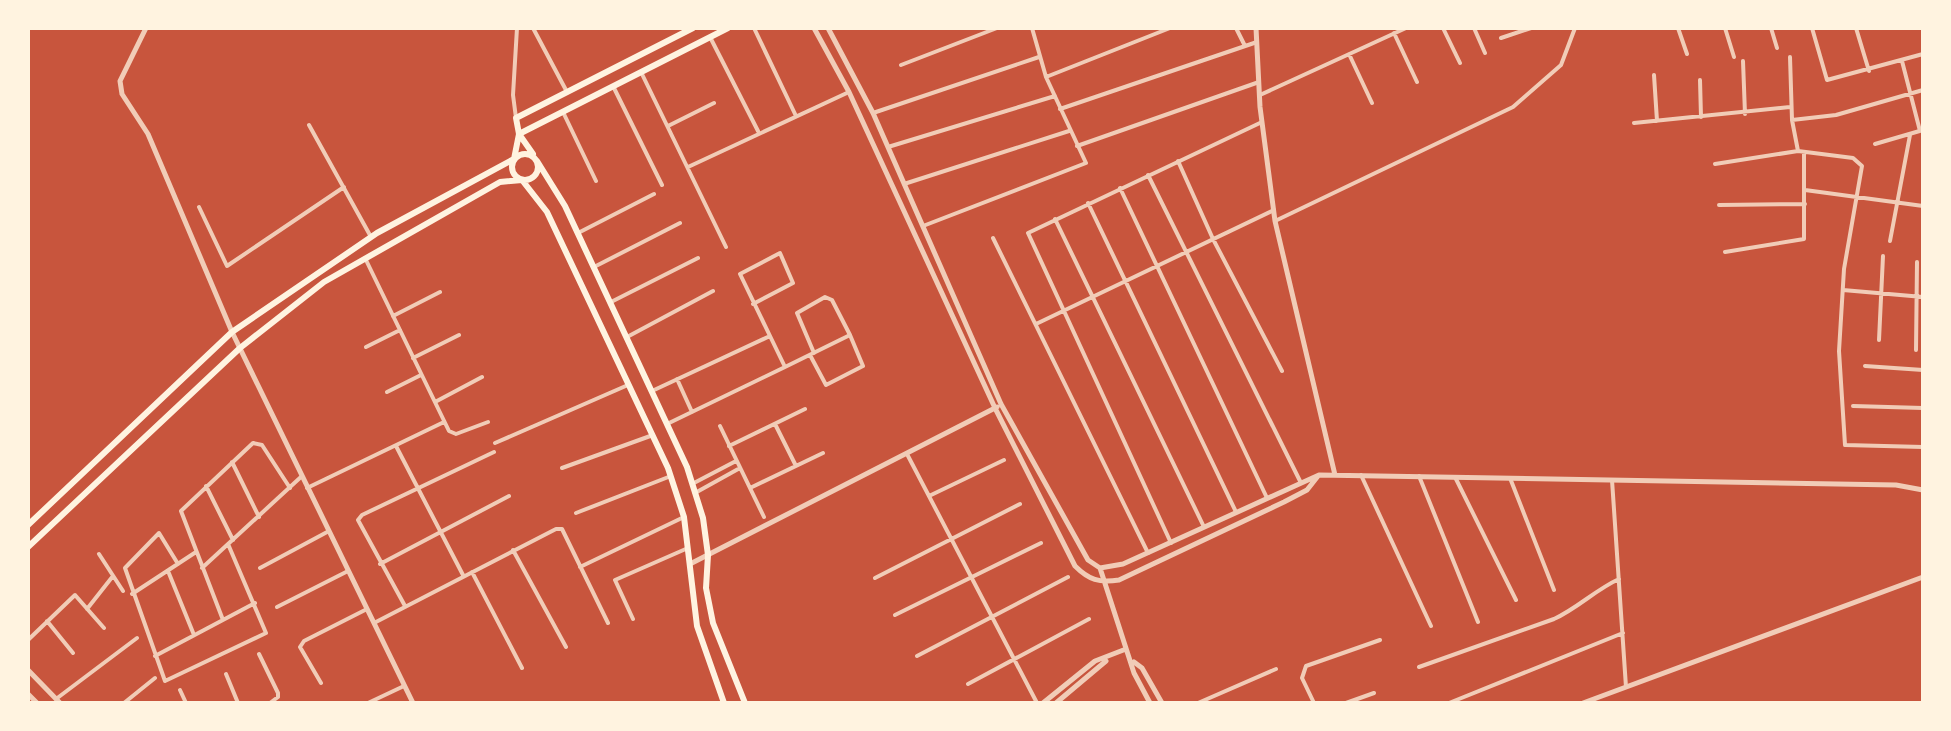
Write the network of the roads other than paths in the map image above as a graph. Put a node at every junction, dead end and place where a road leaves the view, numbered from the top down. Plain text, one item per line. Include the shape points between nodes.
1 (146, 28) edge
2 (517, 28) edge
3 (533, 28) edge
4 (693, 28) edge
5 (728, 28) edge
6 (754, 28) edge
7 (814, 28) edge
8 (828, 28) edge
9 (997, 28) edge
10 (1032, 28) edge
11 (1170, 28) edge
12 (1236, 28) edge
13 (1256, 28) edge
14 (1406, 28) edge
15 (1443, 28) edge
16 (1474, 28) edge
17 (1531, 28) edge
18 (1575, 28) edge
19 (1678, 28) edge
20 (1725, 28) edge
21 (1771, 28) edge
22 (1812, 28) edge
23 (1856, 28) edge
24 (1394, 33) junction
25 (710, 37) junction
26 (1501, 38) dead end
27 (1257, 42) junction
28 (1245, 46) junction
29 (1777, 48) dead end
30 (1485, 53) dead end
31 (1349, 54) junction
32 (1687, 54) dead end
33 (1923, 54) edge
34 (1039, 57) junction
35 (1734, 57) dead end
36 (1790, 57) dead end
37 (1743, 61) dead end
38 (1902, 61) junction
39 (1460, 63) dead end
40 (901, 65) dead end
41 (1869, 71) junction
42 (641, 72) junction
43 (1654, 75) dead end
44 (1046, 77) junction
45 (1700, 80) dead end
46 (1259, 82) junction
47 (1417, 82) dead end
48 (613, 86) junction
49 (1923, 90) edge
50 (567, 92) junction
51 (849, 92) junction
52 (1910, 94) junction
53 (1260, 95) junction
54 (1055, 96) junction
55 (714, 103) dead end
56 (1372, 103) dead end
57 (1791, 106) junction
58 (1060, 109) junction
59 (563, 112) junction
60 (873, 113) junction
61 (1745, 114) junction
62 (796, 116) junction
63 (1701, 117) junction
64 (516, 118) junction
65 (1792, 120) junction
66 (1657, 121) junction
67 (1262, 122) junction
68 (1634, 123) dead end
69 (309, 125) dead end
70 (668, 126) junction
71 (1069, 131) junction
72 (1922, 131) edge
73 (758, 132) junction
74 (519, 134) junction
75 (1910, 135) junction
76 (1875, 144) dead end
77 (1077, 146) junction
78 (888, 147) junction
79 (1798, 151) junction
80 (1804, 154) junction
81 (514, 159) junction
82 (536, 159) junction
83 (1178, 161) junction
84 (1715, 164) dead end
85 (688, 167) junction
86 (1148, 175) junction
87 (522, 180) junction
88 (596, 181) dead end
89 (904, 184) junction
90 (662, 185) dead end
91 (344, 187) junction
92 (1120, 188) junction
93 (1805, 190) junction
94 (654, 194) dead end
95 (1856, 197) junction
96 (1895, 202) junction
97 (1088, 203) junction
98 (1805, 204) junction
99 (1719, 205) dead end
100 (1923, 206) edge
101 (199, 207) dead end
102 (1274, 210) junction
103 (1055, 219) junction
104 (1275, 221) junction
105 (680, 223) dead end
106 (923, 226) junction
107 (578, 233) junction
108 (371, 237) junction
109 (993, 238) dead end
110 (1213, 239) junction
111 (1890, 241) dead end
112 (726, 247) dead end
113 (1186, 252) junction
114 (1725, 252) dead end
115 (1883, 256) dead end
116 (365, 258) junction
117 (698, 258) dead end
118 (1917, 262) dead end
119 (1156, 266) junction
120 (594, 267) junction
121 (1126, 280) junction
122 (1843, 290) junction
123 (713, 291) dead end
124 (440, 292) dead end
125 (1882, 293) junction
126 (1093, 296) junction
127 (1920, 296) edge
128 (610, 303) junction
129 (753, 304) junction
130 (1064, 310) junction
131 (393, 316) junction
132 (1036, 324) junction
133 (400, 330) junction
134 (232, 332) junction
135 (459, 335) dead end
136 (850, 335) junction
137 (770, 336) junction
138 (626, 337) junction
139 (1879, 340) dead end
140 (366, 347) dead end
141 (240, 348) junction
142 (1916, 350) dead end
143 (812, 354) junction
144 (413, 358) junction
145 (1865, 366) dead end
146 (785, 367) junction
147 (1923, 370) edge
148 (1282, 371) dead end
149 (421, 374) junction
150 (482, 377) dead end
151 (677, 379) junction
152 (629, 385) junction
153 (651, 391) junction
154 (387, 392) dead end
155 (435, 402) junction
156 (998, 406) junction
157 (1853, 406) dead end
158 (1923, 408) edge
159 (805, 409) dead end
160 (692, 412) junction
161 (444, 422) junction
162 (488, 422) dead end
163 (667, 424) junction
164 (775, 424) junction
165 (720, 426) dead end
166 (653, 435) junction
167 (495, 443) dead end
168 (396, 446) junction
169 (729, 446) junction
170 (1923, 447) edge
171 (494, 452) dead end
172 (823, 453) dead end
173 (907, 454) junction
174 (1004, 460) dead end
175 (737, 461) junction
176 (232, 462) junction
177 (796, 466) junction
178 (562, 468) dead end
179 (740, 468) junction
180 (1319, 475) junction
181 (1335, 475) junction
182 (1361, 475) junction
183 (302, 476) junction
184 (671, 476) junction
185 (1419, 476) junction
186 (1455, 477) junction
187 (1510, 478) junction
188 (1612, 480) junction
189 (1300, 481) junction
190 (692, 484) junction
191 (206, 486) junction
192 (290, 488) junction
193 (307, 488) junction
194 (750, 488) junction
195 (417, 490) junction
196 (1923, 490) edge
197 (695, 493) junction
198 (509, 496) dead end
199 (929, 496) junction
200 (1267, 498) junction
201 (1020, 504) dead end
202 (1236, 512) junction
203 (576, 513) dead end
204 (259, 517) junction
205 (684, 517) junction
206 (764, 517) dead end
207 (28, 525) edge
208 (1204, 527) junction
209 (329, 531) junction
210 (439, 533) junction
211 (952, 539) junction
212 (233, 540) junction
213 (1041, 543) dead end
214 (1171, 543) junction
215 (228, 544) junction
216 (28, 547) edge
217 (688, 548) junction
218 (513, 550) junction
219 (196, 552) junction
220 (1148, 553) junction
221 (99, 554) dead end
222 (708, 555) junction
223 (178, 564) junction
224 (380, 564) junction
225 (690, 564) junction
226 (580, 567) junction
227 (202, 568) junction
228 (260, 568) dead end
229 (1100, 568) junction
230 (168, 571) junction
231 (348, 571) junction
232 (472, 572) junction
233 (113, 576) junction
234 (464, 576) junction
235 (972, 577) junction
236 (1068, 577) dead end
237 (1923, 577) edge
238 (875, 578) dead end
239 (1619, 579) junction
240 (1102, 582) junction
241 (1554, 590) dead end
242 (123, 591) dead end
243 (132, 594) junction
244 (1516, 600) dead end
245 (255, 603) junction
246 (405, 606) junction
247 (277, 607) dead end
248 (87, 609) junction
249 (367, 609) junction
250 (895, 615) dead end
251 (992, 617) junction
252 (633, 619) dead end
253 (1089, 619) dead end
254 (223, 620) junction
255 (47, 621) junction
256 (1478, 622) dead end
257 (374, 623) junction
258 (608, 623) dead end
259 (1431, 626) dead end
260 (104, 628) dead end
261 (1623, 633) junction
262 (194, 635) junction
263 (137, 638) dead end
264 (28, 640) edge
265 (1380, 640) dead end
266 (566, 647) dead end
267 (1126, 649) junction
268 (73, 653) dead end
269 (259, 654) dead end
270 (155, 656) junction
271 (917, 656) dead end
272 (1015, 659) junction
273 (1106, 660) junction
274 (1133, 661) junction
275 (1419, 667) dead end
276 (522, 668) dead end
277 (1276, 669) dead end
278 (28, 670) edge
279 (226, 674) dead end
280 (155, 678) dead end
281 (321, 683) dead end
282 (968, 684) dead end
283 (404, 686) junction
284 (1626, 687) junction
285 (180, 690) dead end
286 (1374, 693) dead end
287 (28, 694) edge
288 (58, 701) edge
289 (37, 703) edge
290 (124, 703) edge
291 (186, 703) edge
292 (238, 703) edge
293 (270, 703) edge
294 (368, 703) edge
295 (413, 703) edge
296 (724, 703) edge
297 (745, 703) edge
298 (1040, 703) edge
299 (1056, 703) edge
300 (1150, 703) edge
301 (1162, 703) edge
302 (1198, 703) edge
303 (1314, 703) edge
304 (1346, 703) edge
305 (1449, 703) edge
306 (1583, 703) edge

1 - 134 street via 120,88 148,134
2 - 64 street
3 - 50 street
4 - 50 main road
5 - 25 main road
6 - 62 street
7 - 51 street
8 - 60 street
9 - 40 street
10 - 34 street
11 - 44 street
12 - 28 street
13 - 27 street
14 - 24 street
15 - 39 street
16 - 30 street
17 - 26 street
18 - 104 street via 1561,65 1513,107
19 - 32 street
20 - 35 street
21 - 29 street
22 - 41 street via 1827,80
23 - 41 street
24 - 31 street
24 - 47 street
25 - 42 main road
25 - 73 street
27 - 28 street
27 - 46 street
28 - 58 street
31 - 53 street
31 - 56 street
33 - 38 street
34 - 44 street
34 - 60 street
36 - 57 street
37 - 61 street
38 - 41 street
38 - 52 street
42 - 48 main road
42 - 70 street
43 - 66 street
44 - 54 street
45 - 63 street
46 - 53 street
46 - 77 street
48 - 59 main road
48 - 90 street
49 - 52 street
50 - 64 main road
51 - 62 street
51 - 156 street
52 - 65 street via 1836,115
52 - 72 street
53 - 67 street
54 - 58 street
54 - 78 street
55 - 70 street
57 - 61 street
57 - 65 street
58 - 71 street
59 - 74 main road
59 - 88 street
60 - 78 street
61 - 63 street
62 - 73 street
63 - 66 street
64 - 74 main road
65 - 79 street
66 - 68 street
67 - 83 street
67 - 102 street
69 - 91 street
70 - 85 street
71 - 77 street
71 - 89 street
72 - 75 street
73 - 85 street
74 - 81 main road
74 - 82 main road
75 - 76 street
75 - 96 street
77 - 106 street via 1086,163
78 - 89 street
79 - 80 street
79 - 84 street
80 - 93 street
80 - 95 street via 1858,160 1862,166
81 - 82 main road via 526,153
81 - 87 main road via 513,172
81 - 108 main road
82 - 87 main road via 537,173
82 - 107 main road
83 - 86 street
83 - 110 street
85 - 112 street
86 - 92 street
86 - 113 street
87 - 116 main road via 500,182
87 - 152 main road via 547,212
89 - 106 street
91 - 101 street via 227,266
91 - 108 street
92 - 97 street
92 - 119 street
93 - 95 street
93 - 98 street
94 - 107 street
95 - 96 street
95 - 122 street
96 - 100 street
96 - 111 street
97 - 103 street
97 - 121 street
98 - 99 street
98 - 114 street via 1801,241
102 - 104 street
102 - 110 street
103 - 126 street
103 - 130 street via 1030,230 1028,239
104 - 181 street
105 - 120 street
106 - 156 street
107 - 120 main road
108 - 134 main road
109 - 132 street
110 - 113 street
110 - 148 street
113 - 119 street
113 - 189 street
115 - 125 street
116 - 131 street
116 - 141 main road via 324,282
117 - 128 street
118 - 127 street
119 - 121 street
119 - 200 street
120 - 128 main road
121 - 126 street
121 - 202 street
122 - 125 street
122 - 170 street via 1839,351 1845,445
123 - 138 street
124 - 131 street
125 - 127 street
125 - 139 street
126 - 130 street
126 - 208 street
127 - 142 street
128 - 138 main road
129 - 129 street via 793,283 780,253 741,270
129 - 137 street
130 - 132 street
130 - 214 street
131 - 133 street
132 - 220 street
133 - 140 street
133 - 144 street
134 - 141 street
134 - 207 main road
135 - 144 street
136 - 143 street
136 - 143 street via 860,370 826,385
136 - 143 street via 832,300 825,297 797,313
137 - 146 street
137 - 151 street
138 - 153 main road
141 - 183 street
141 - 216 main road
143 - 146 street
144 - 149 street
145 - 147 street
146 - 160 street
149 - 154 street
149 - 155 street
150 - 155 street
151 - 153 street
151 - 160 street
152 - 166 main road
152 - 167 street
153 - 163 main road
155 - 161 street
156 - 173 street
156 - 229 street via 1088,560
156 - 240 street via 1075,566 1087,578
157 - 158 street
159 - 164 street
160 - 163 street
161 - 162 street via 456,434
161 - 168 street
163 - 190 main road
164 - 169 street
164 - 177 street
165 - 169 street
166 - 178 street
166 - 184 main road
168 - 193 street
168 - 195 street
169 - 175 street
171 - 195 street
172 - 177 street
173 - 199 street
173 - 222 street
174 - 199 street
175 - 179 street
175 - 190 street
176 - 191 street
176 - 192 street via 258,442
176 - 204 street
177 - 194 street
179 - 194 street
179 - 197 street
180 - 181 street
180 - 189 street
180 - 240 street via 1307,490 1284,502 1119,580
181 - 182 street
182 - 185 street
182 - 259 street
183 - 192 street
183 - 193 street
184 - 203 street
184 - 205 main road
185 - 186 street
185 - 256 street
186 - 187 street
186 - 244 street
187 - 188 street
187 - 241 street
188 - 196 street via 1896,485
188 - 239 street
189 - 200 street
190 - 197 main road
191 - 212 street
191 - 219 street via 181,511
192 - 204 street
193 - 209 street
194 - 206 street
195 - 210 street
195 - 224 street via 358,520
197 - 222 main road
198 - 210 street
199 - 211 street
200 - 202 street
201 - 211 street
202 - 208 street
204 - 212 street
205 - 217 main road
205 - 226 street
208 - 214 street
209 - 228 street
209 - 231 street
210 - 224 street
210 - 234 street
211 - 235 street
211 - 238 street
212 - 215 street
213 - 235 street
214 - 220 street
215 - 227 street
215 - 245 street
217 - 225 main road
217 - 252 street via 615,580
218 - 226 street via 562,529
218 - 232 street
218 - 266 street
219 - 223 street
219 - 227 street
220 - 229 street
221 - 233 street
222 - 225 street
222 - 297 main road via 706,588 713,623
223 - 230 street
223 - 243 street via 163,535 155,534 126,563
224 - 246 street
225 - 296 main road via 697,626
226 - 258 street
227 - 254 street
229 - 240 street
230 - 243 street
230 - 262 street
231 - 247 street
231 - 249 street
232 - 234 street
232 - 276 street
233 - 242 street
233 - 248 street
234 - 246 street
235 - 250 street
235 - 251 street
236 - 251 street
237 - 284 street
239 - 261 street
239 - 275 street via 1597,589 1571,612
240 - 267 street
243 - 270 street
245 - 254 street
245 - 270 street via 267,629 263,636 165,681
246 - 257 street
248 - 255 street via 71,596
248 - 260 street
249 - 257 street
249 - 281 street via 300,647
251 - 271 street
251 - 272 street
253 - 272 street
254 - 262 street
255 - 264 street
255 - 268 street
257 - 283 street
261 - 284 street
261 - 305 street
262 - 270 street
263 - 288 street
265 - 303 street via 1306,666 1302,678
267 - 273 street
267 - 274 street
269 - 293 street via 278,693
272 - 282 street
272 - 298 street
273 - 298 street via 1095,661
273 - 299 street
274 - 300 street
274 - 301 street
277 - 302 street
278 - 288 street
279 - 292 street
280 - 290 street
283 - 294 street
283 - 295 street
284 - 306 street
285 - 291 street
286 - 304 street
287 - 289 street

